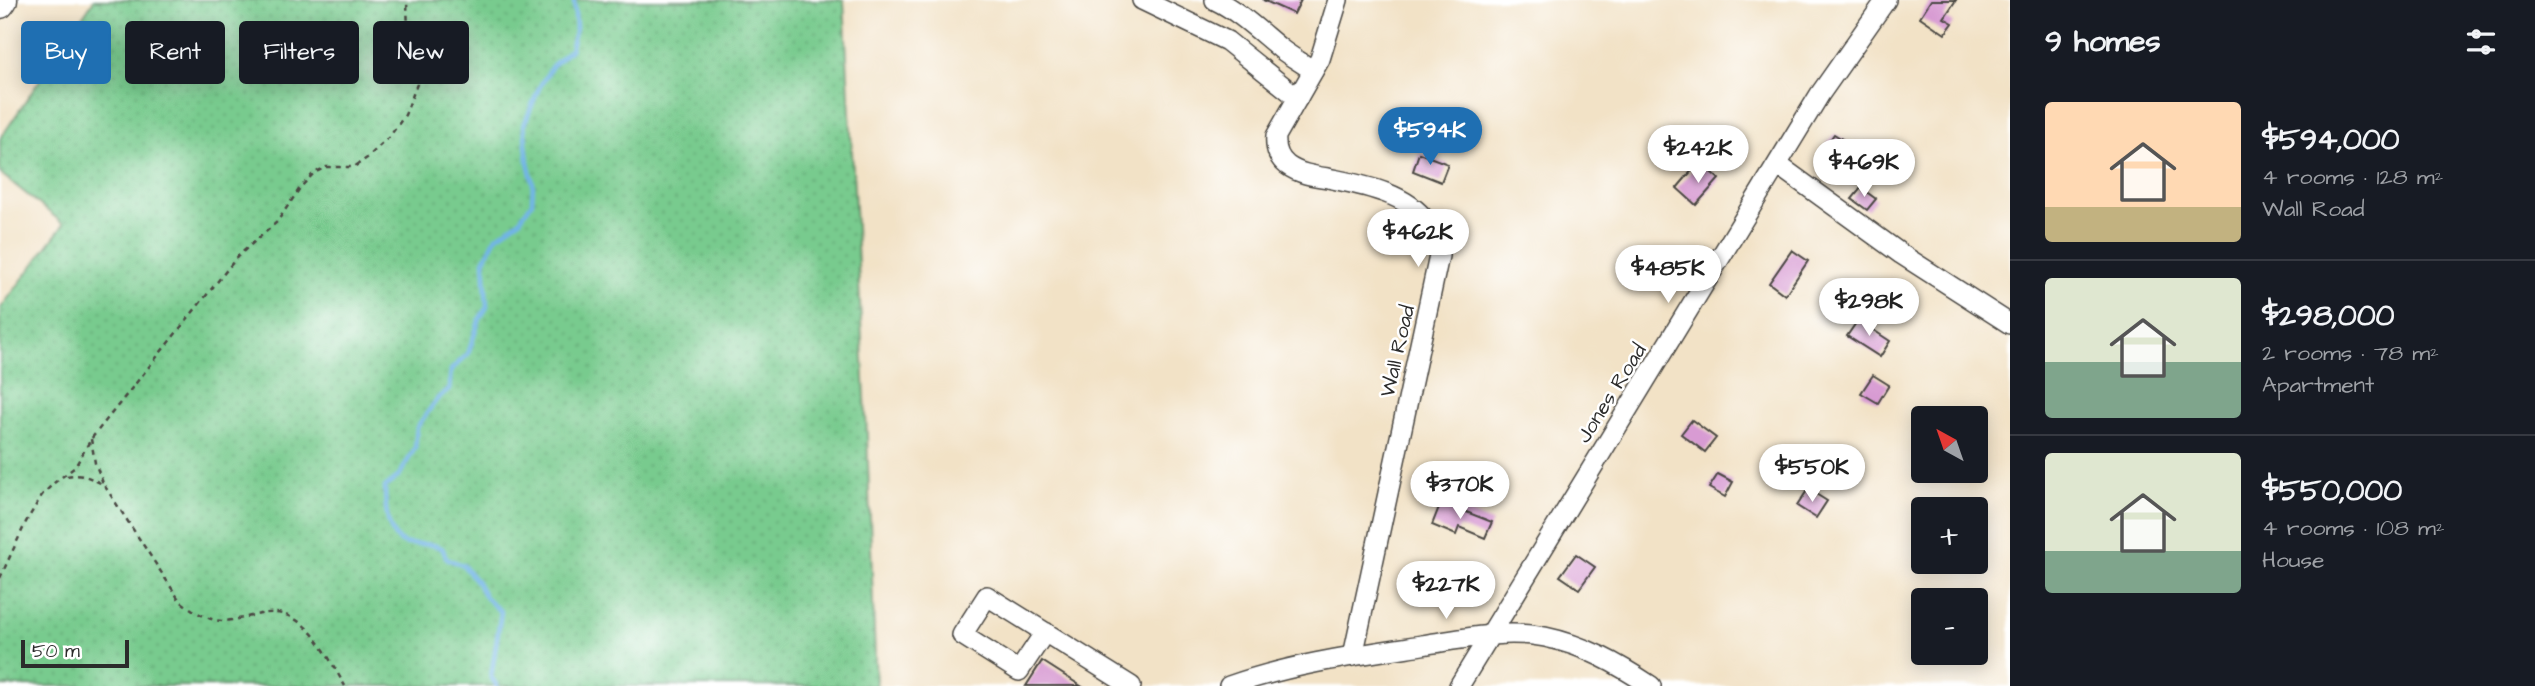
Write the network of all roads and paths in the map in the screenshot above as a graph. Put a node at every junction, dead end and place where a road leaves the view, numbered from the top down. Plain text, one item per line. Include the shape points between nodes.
1 (407, 0) edge
2 (1142, 0) edge
3 (1215, 0) edge
4 (1338, 0) edge
5 (1886, 0) edge
6 (1313, 71) junction
7 (1298, 98) junction
8 (1778, 165) junction
9 (2010, 324) edge
10 (91, 439) junction
11 (64, 476) junction
12 (104, 485) junction
13 (0, 578) edge
14 (1045, 632) dead end
15 (1490, 635) junction
16 (1353, 656) junction
17 (345, 686) edge
18 (1131, 686) edge
19 (1229, 686) edge
20 (1459, 686) edge
21 (1651, 686) edge

1 - 10 path via 417,84 405,115 390,136 354,167 326,167 314,173 277,222 238,256
2 - 7 street via 1227,41
3 - 6 street
4 - 6 street, Wall Road
5 - 8 street, Jones Road via 1820,94
6 - 7 street, Wall Road
7 - 16 street, Wall Road via 1276,136 1276,147 1287,165 1402,201 1425,219 1439,256
8 - 9 street via 1901,254
8 - 15 street, Jones Road
10 - 11 path via 83,456
10 - 12 path
11 - 12 path via 77,474
11 - 13 path via 42,495
12 - 17 path via 180,601 208,618 223,621 272,611 290,616 317,641
14 - 18 street
15 - 16 street
15 - 20 street, Jones Road
15 - 21 street via 1564,642 1608,660
16 - 19 street

